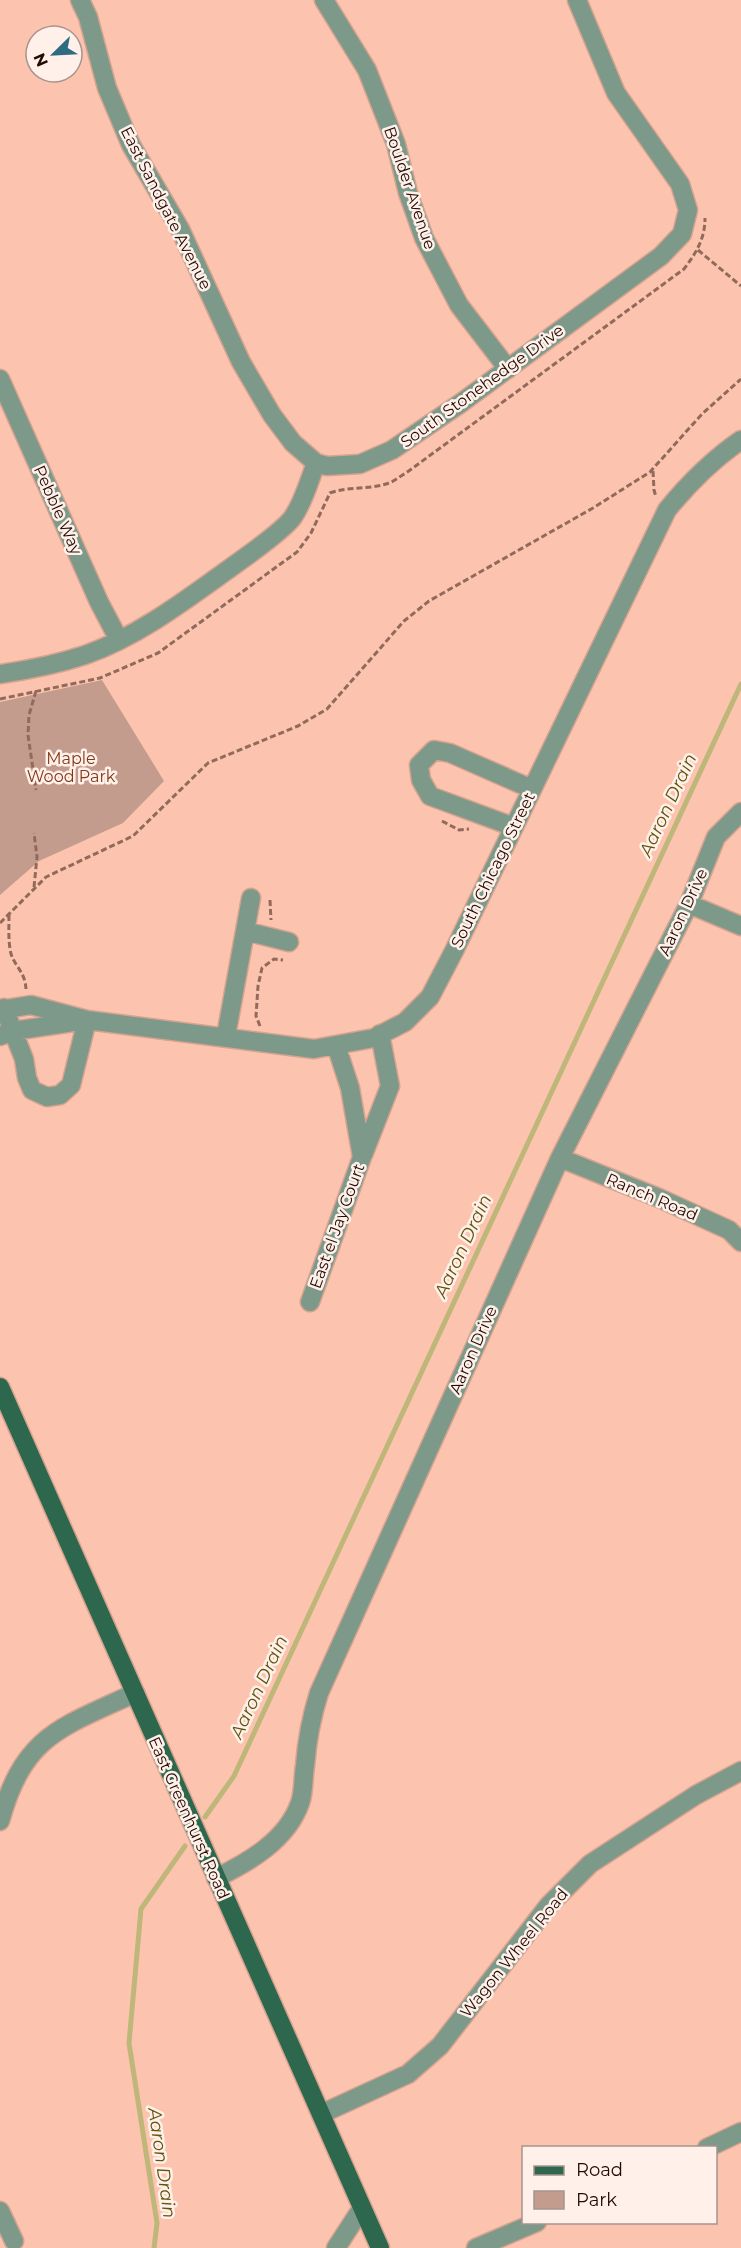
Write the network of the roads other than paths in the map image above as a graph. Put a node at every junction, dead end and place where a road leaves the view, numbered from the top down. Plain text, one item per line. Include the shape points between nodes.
1 (80, 0) edge
2 (324, 0) edge
3 (577, 0) edge
4 (508, 369) junction
5 (0, 379) edge
6 (741, 440) edge
7 (316, 462) junction
8 (119, 640) junction
9 (0, 674) edge
10 (532, 789) junction
11 (741, 812) edge
12 (514, 827) junction
13 (260, 897) road end
14 (688, 904) junction
15 (741, 926) edge
16 (245, 931) junction
17 (289, 942) dead end
18 (2, 1009) edge
19 (87, 1020) junction
20 (6, 1034) edge
21 (380, 1034) junction
22 (226, 1036) junction
23 (336, 1045) junction
24 (362, 1157) junction
25 (560, 1158) junction
26 (741, 1242) edge
27 (310, 1302) dead end
28 (0, 1386) edge
29 (135, 1694) junction
30 (741, 1771) edge
31 (0, 1821) edge
32 (216, 1878) junction
33 (321, 2114) junction
34 (741, 2132) edge
35 (711, 2146) edge
36 (362, 2208) junction
37 (0, 2211) edge
38 (535, 2224) edge
39 (14, 2241) dead end
40 (336, 2248) edge
41 (380, 2248) edge
42 (476, 2248) edge

1 - 7 street, East Sandgate Avenue via 107,88 131,145 180,229 241,362 272,416 293,443
2 - 4 street, Boulder Avenue via 367,70 396,144 424,238 459,305
3 - 4 street, South Stonehedge Drive via 616,93 680,184 688,210 682,234 661,256
4 - 7 street, South Stonehedge Drive via 392,450 360,464 327,466
5 - 8 street, Pebble Way
6 - 10 street, South Chicago Street via 688,484 667,510
7 - 8 street via 292,519 175,607
8 - 9 street via 84,655
10 - 12 street, South Chicago Street
10 - 12 street via 450,753 434,750 420,765 421,780 430,796
11 - 14 street, Aaron Drive via 716,837
12 - 21 street, South Chicago Street via 430,997 405,1022
13 - 16 street
14 - 15 street
14 - 25 street, Aaron Drive
16 - 17 street
16 - 22 street
18 - 19 street, South Chicago Street via 31,1005
18 - 20 street
19 - 20 street, South Chicago Street
19 - 20 street via 71,1085 60,1095 47,1097 32,1089 24,1059
19 - 22 street, South Chicago Street
21 - 23 street, South Chicago Street
21 - 24 street via 390,1086
22 - 23 street, South Chicago Street via 314,1049
23 - 24 street, East el Jay Court via 350,1088
24 - 27 street, East el Jay Court
25 - 26 street, Ranch Road via 729,1230
25 - 32 street, Aaron Drive via 319,1693 309,1723 301,1802 289,1824 270,1845 247,1863
28 - 29 main road, East Greenhurst Road
29 - 31 street via 60,1728 40,1743 21,1767
29 - 32 main road, East Greenhurst Road
30 - 33 street, Wagon Wheel Road via 696,1795 590,1864 549,1905 440,2046 408,2074
32 - 33 main road, East Greenhurst Road
33 - 36 main road, East Greenhurst Road
34 - 35 street
36 - 40 street
36 - 41 main road, East Greenhurst Road
37 - 39 street
38 - 42 street

